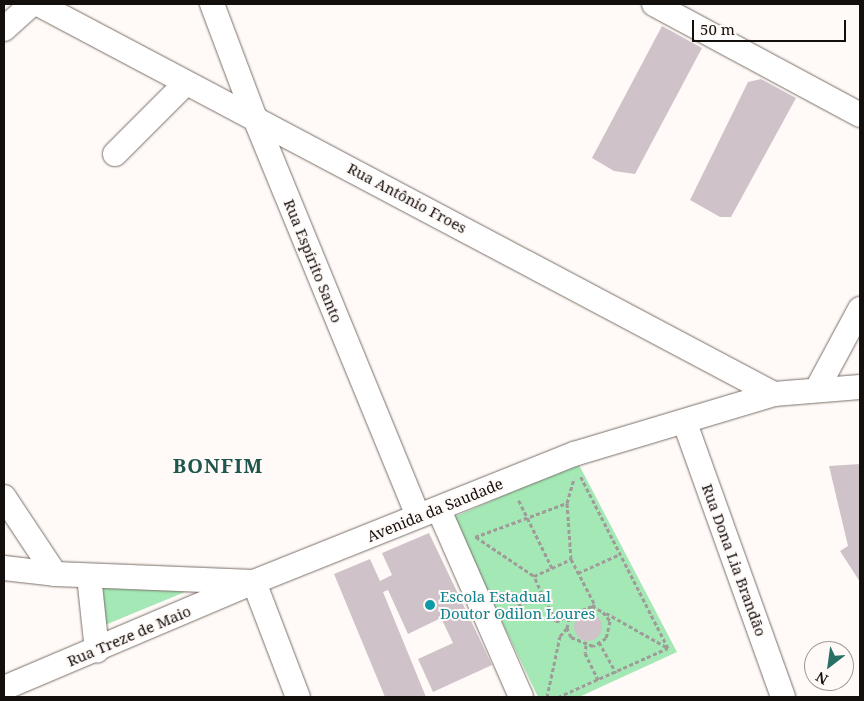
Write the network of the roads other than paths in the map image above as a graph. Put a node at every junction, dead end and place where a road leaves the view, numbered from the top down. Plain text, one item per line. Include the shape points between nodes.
1 (32, 4) edge
2 (38, 4) edge
3 (212, 4) edge
4 (654, 4) edge
5 (4, 29) edge
6 (186, 83) junction
7 (860, 115) edge
8 (254, 116) junction
9 (115, 154) dead end
10 (860, 309) edge
11 (860, 387) edge
12 (817, 389) junction
13 (774, 394) junction
14 (684, 423) junction
15 (4, 497) edge
16 (429, 513) junction
17 (4, 568) edge
18 (54, 574) junction
19 (89, 576) junction
20 (254, 582) junction
21 (97, 651) junction
22 (4, 688) edge
23 (298, 697) edge
24 (521, 697) edge
25 (783, 697) edge

1 - 5 street
2 - 6 street, Rua Antônio Froes
3 - 8 street, Rua Espírito Santo
4 - 7 street
6 - 8 street, Rua Antônio Froes
6 - 9 street
8 - 13 street, Rua Antônio Froes
8 - 16 street, Rua Espírito Santo
10 - 12 street
11 - 12 street, Avenida da Saudade
12 - 13 street, Avenida da Saudade
13 - 14 street, Avenida da Saudade
14 - 16 street, Avenida da Saudade via 574,454
14 - 25 street, Rua Dona Lia Brandão
15 - 18 street
16 - 20 street, Avenida da Saudade
16 - 24 street, Rua Espírito Santo
17 - 18 street, Avenida da Saudade
18 - 19 street, Avenida da Saudade
19 - 20 street, Avenida da Saudade
19 - 21 street
20 - 21 street, Rua Treze de Maio
20 - 23 street
21 - 22 street, Rua Treze de Maio

